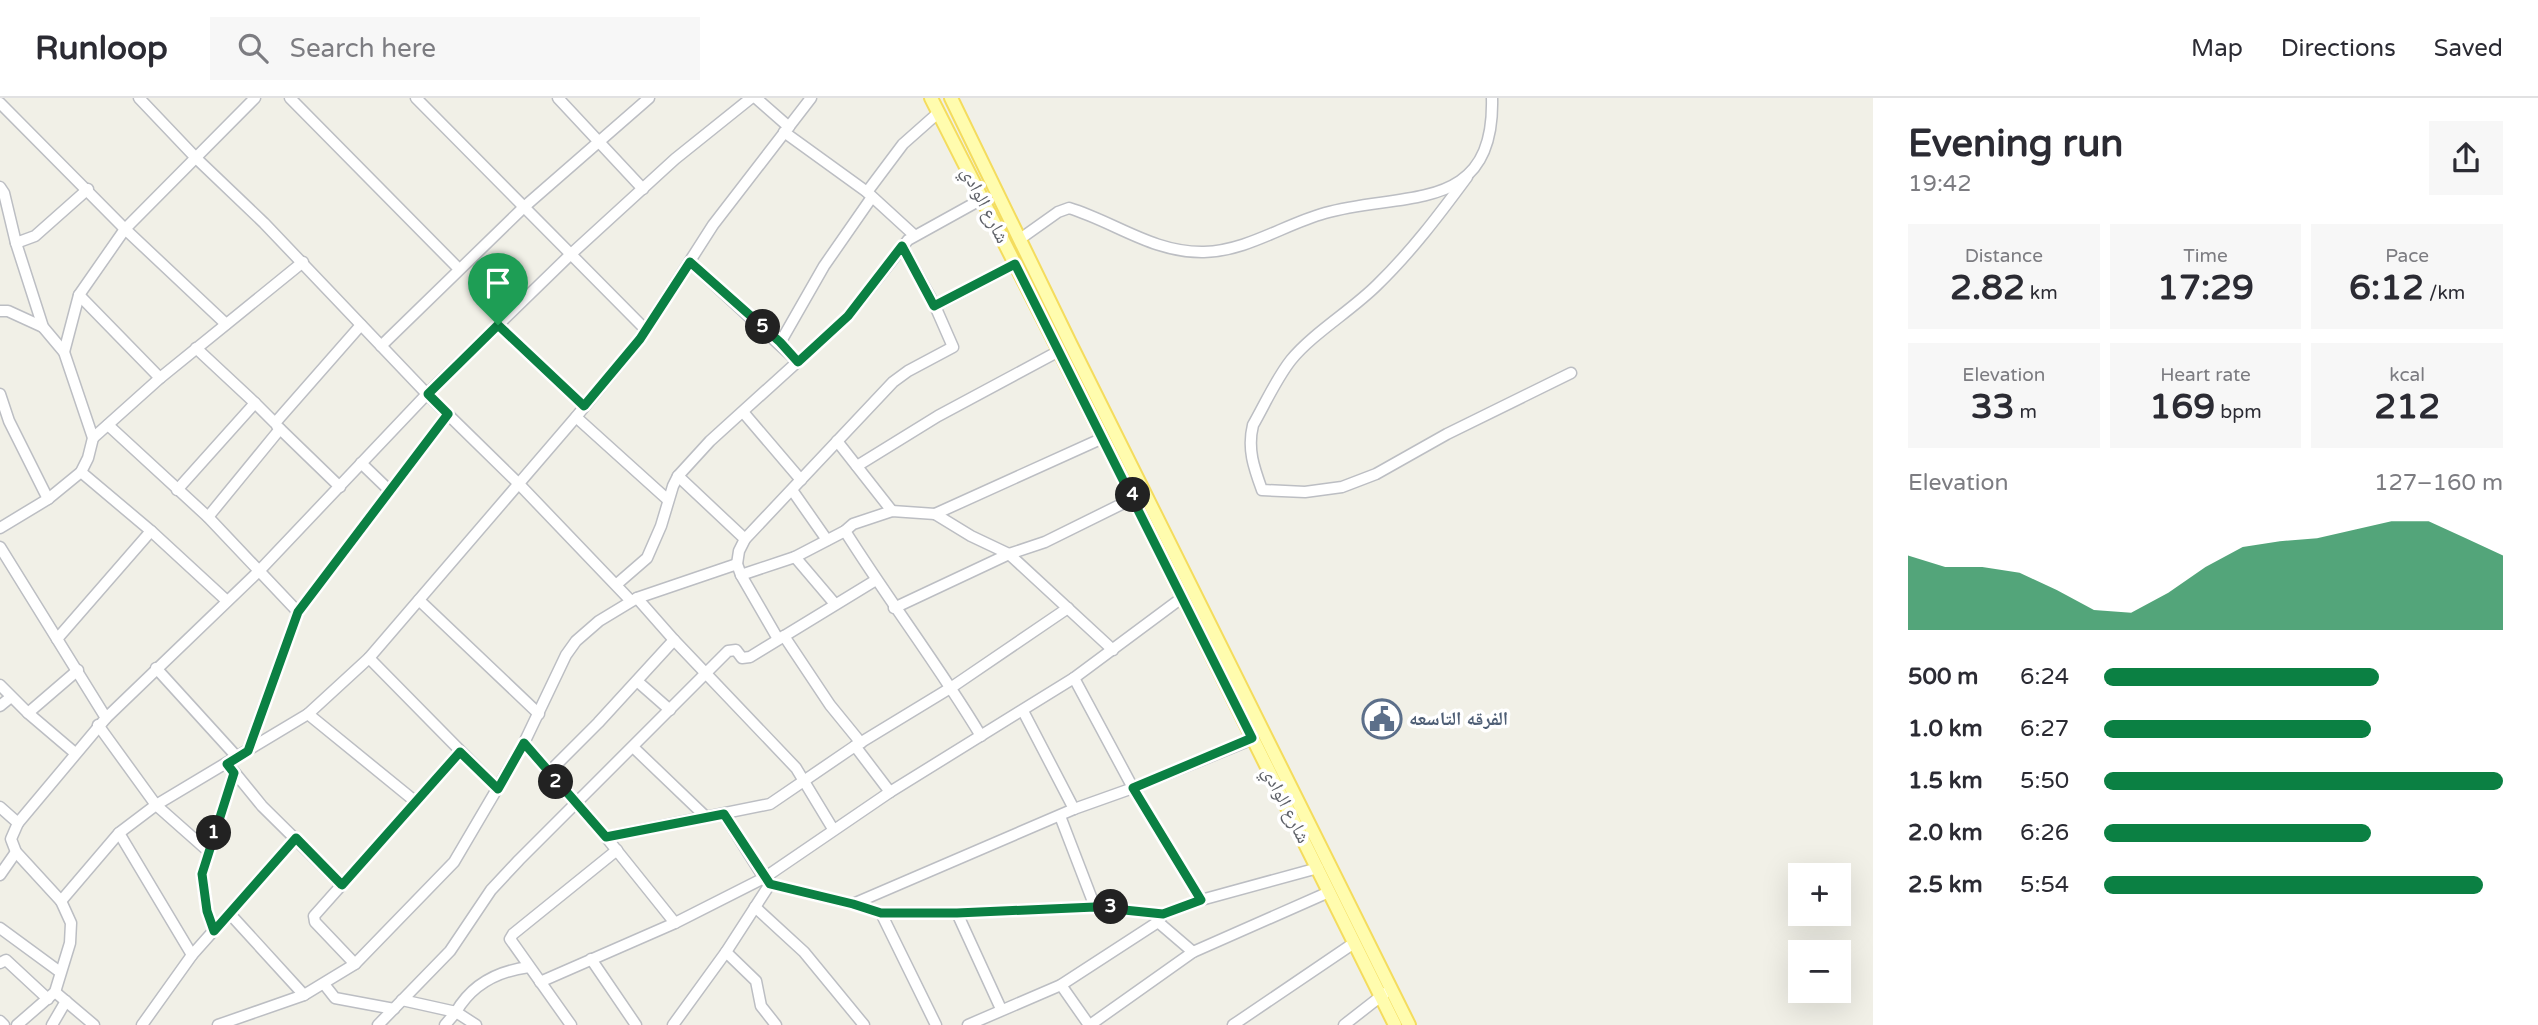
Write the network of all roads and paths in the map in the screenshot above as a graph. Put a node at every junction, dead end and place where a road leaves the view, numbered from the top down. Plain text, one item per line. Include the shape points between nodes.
1 (139, 98) edge
2 (256, 98) edge
3 (290, 98) edge
4 (416, 98) edge
5 (558, 98) edge
6 (649, 98) edge
7 (754, 98) edge
8 (811, 98) edge
9 (931, 98) edge
10 (951, 98) edge
11 (1492, 98) edge
12 (0, 103) edge
13 (938, 113) junction
14 (786, 129) junction
15 (600, 141) junction
16 (197, 159) junction
17 (1466, 177) junction
18 (0, 187) edge
19 (643, 188) junction
20 (88, 189) junction
21 (870, 195) junction
22 (982, 199) junction
23 (524, 207) junction
24 (125, 229) junction
25 (914, 235) junction
26 (1020, 239) junction
27 (16, 243) junction
28 (902, 246) junction
29 (570, 255) junction
30 (303, 262) junction
31 (690, 262) junction
32 (1015, 264) junction
33 (459, 269) junction
34 (79, 295) junction
35 (934, 306) junction
36 (0, 311) edge
37 (226, 324) junction
38 (361, 325) junction
39 (498, 325) junction
40 (43, 327) junction
41 (646, 330) junction
42 (780, 342) junction
43 (381, 346) junction
44 (196, 348) junction
45 (1059, 351) junction
46 (64, 352) junction
47 (798, 362) junction
48 (1571, 373) dead end
49 (160, 378) junction
50 (0, 394) edge
51 (428, 394) junction
52 (255, 403) junction
53 (584, 406) junction
54 (743, 412) junction
55 (448, 414) junction
56 (576, 417) junction
57 (108, 425) junction
58 (277, 426) junction
59 (93, 438) junction
60 (1103, 438) junction
61 (837, 441) junction
62 (361, 463) junction
63 (857, 466) junction
64 (81, 472) junction
65 (678, 476) junction
66 (801, 480) junction
67 (518, 483) junction
68 (340, 487) junction
69 (177, 490) junction
70 (389, 490) junction
71 (792, 490) junction
72 (1134, 498) junction
73 (48, 499) junction
74 (668, 500) junction
75 (892, 511) junction
76 (935, 514) junction
77 (208, 517) junction
78 (0, 528) edge
79 (150, 531) junction
80 (845, 531) junction
81 (745, 539) junction
82 (827, 540) junction
83 (0, 547) edge
84 (1009, 554) junction
85 (794, 557) junction
86 (260, 570) junction
87 (739, 570) junction
88 (876, 580) junction
89 (617, 584) junction
90 (1183, 597) junction
91 (634, 599) junction
92 (419, 600) junction
93 (227, 601) junction
94 (835, 604) junction
95 (1194, 606) junction
96 (894, 608) junction
97 (1068, 608) junction
98 (298, 612) junction
99 (781, 638) junction
100 (57, 639) junction
101 (674, 640) junction
102 (1113, 650) junction
103 (369, 658) junction
104 (156, 668) junction
105 (78, 670) junction
106 (707, 673) junction
107 (1074, 678) junction
108 (637, 681) junction
109 (0, 685) edge
110 (952, 687) junction
111 (11, 697) junction
112 (0, 706) edge
113 (670, 710) junction
114 (1023, 711) junction
115 (28, 713) junction
116 (308, 713) junction
117 (538, 714) junction
118 (102, 721) junction
119 (981, 736) junction
120 (1252, 738) junction
121 (524, 743) junction
122 (858, 745) junction
123 (633, 747) junction
124 (248, 751) junction
125 (460, 752) junction
126 (75, 753) junction
127 (237, 757) junction
128 (227, 764) junction
129 (234, 773) junction
130 (548, 773) junction
131 (805, 780) junction
132 (1133, 788) junction
133 (498, 789) junction
134 (890, 792) junction
135 (416, 802) junction
136 (575, 803) junction
137 (156, 805) junction
138 (0, 807) edge
139 (1074, 809) junction
140 (724, 814) junction
141 (705, 816) junction
142 (1060, 816) junction
143 (18, 823) junction
144 (833, 829) junction
145 (119, 833) junction
146 (606, 837) junction
147 (296, 838) junction
148 (617, 850) junction
149 (208, 851) junction
150 (16, 852) junction
151 (1318, 868) junction
152 (0, 875) edge
153 (767, 881) junction
154 (342, 885) junction
155 (1329, 892) junction
156 (1201, 900) junction
157 (61, 901) junction
158 (853, 904) junction
159 (1095, 907) junction
160 (755, 908) junction
161 (881, 913) junction
162 (957, 913) junction
163 (230, 914) junction
164 (1160, 918) junction
165 (675, 923) junction
166 (0, 928) edge
167 (214, 931) junction
168 (1354, 943) junction
169 (726, 952) junction
170 (1193, 952) junction
171 (192, 955) junction
172 (591, 958) junction
173 (0, 963) edge
174 (355, 964) junction
175 (529, 967) junction
176 (60, 972) junction
177 (540, 982) junction
178 (324, 985) junction
179 (1060, 985) junction
180 (1386, 993) junction
181 (304, 995) junction
182 (52, 996) junction
183 (402, 1000) junction
184 (66, 1001) junction
185 (394, 1009) junction
186 (1001, 1009) junction
187 (456, 1012) junction
188 (0, 1021) edge
189 (231, 1023) edge
190 (566, 1023) edge
191 (4, 1025) edge
192 (16, 1025) edge
193 (52, 1025) edge
194 (94, 1025) edge
195 (142, 1025) edge
196 (218, 1025) edge
197 (378, 1025) edge
198 (445, 1025) edge
199 (476, 1025) edge
200 (636, 1025) edge
201 (673, 1025) edge
202 (776, 1025) edge
203 (864, 1025) edge
204 (936, 1025) edge
205 (968, 1025) edge
206 (1090, 1025) edge
207 (1233, 1025) edge
208 (1344, 1025) edge
209 (1395, 1025) edge
210 (1409, 1025) edge

1 - 16 street
2 - 16 street
3 - 33 street
4 - 23 street
5 - 15 street
6 - 15 street
7 - 14 street
7 - 19 street
8 - 14 street
9 - 13 main road, شارع الوادي
10 - 26 main road, شارع الوادي
11 - 17 street via 1490,137
12 - 20 street
13 - 21 street via 903,144
13 - 22 main road, شارع الوادي
14 - 21 street
14 - 31 street via 728,203
15 - 19 street
15 - 23 street
16 - 24 street
16 - 30 street
17 - 26 street via 1424,197 1324,213 1256,240 1205,252 1158,246 1069,208
17 - 48 street via 1393,269 1291,360 1250,436 1262,490 1305,492 1342,487
18 - 27 street
19 - 29 street
20 - 24 street
20 - 27 street via 35,236
21 - 25 street
21 - 42 street
22 - 25 street
22 - 32 main road, شارع الوادي
23 - 29 street
23 - 33 street
24 - 34 street
24 - 37 street
25 - 28 street
26 - 95 main road, شارع الوادي
27 - 40 street
28 - 35 street
28 - 47 street via 848,316
29 - 39 street
29 - 41 street
30 - 37 street
30 - 38 street
31 - 41 street
31 - 42 street
32 - 35 street
32 - 45 main road, شارع الوادي
33 - 43 street
34 - 46 street
34 - 49 street
35 - 61 street via 953,347 900,376
36 - 40 street
37 - 44 street
38 - 43 street
38 - 58 street
39 - 51 street
39 - 53 street
40 - 46 street
41 - 53 street
42 - 47 street
43 - 51 street
44 - 49 street
44 - 52 street
45 - 60 main road, شارع الوادي
45 - 63 street
46 - 59 street
47 - 54 street
49 - 57 street
50 - 73 street
51 - 55 street
51 - 62 street
52 - 58 street
52 - 69 street
53 - 56 street
54 - 65 street
54 - 66 street
55 - 67 street
55 - 70 street
56 - 67 street
56 - 74 street
57 - 59 street
57 - 69 street
58 - 68 street
58 - 77 street
59 - 64 street
60 - 72 main road, شارع الوادي
60 - 76 street
61 - 63 street
61 - 66 street
62 - 68 street
62 - 70 street
63 - 75 street
64 - 73 street
64 - 79 street
65 - 74 street
65 - 81 street
66 - 71 street
67 - 89 street
67 - 92 street
68 - 86 street
69 - 77 street
70 - 98 street
71 - 81 street
71 - 82 street
72 - 84 street via 1045,542
72 - 90 main road, شارع الوادي
73 - 78 street
74 - 89 street via 652,550
75 - 76 street
75 - 80 street via 857,522
76 - 84 street
77 - 86 street
79 - 93 street
79 - 100 street
80 - 82 street
80 - 88 street
81 - 87 street via 738,551
82 - 85 street
83 - 100 street
84 - 96 street
84 - 97 street
85 - 87 street
85 - 94 street
86 - 93 street
86 - 98 street
87 - 91 street
87 - 99 street
88 - 94 street
88 - 96 street
89 - 91 street
90 - 95 main road, شارع الوادي
90 - 102 street
91 - 101 street
91 - 117 street via 576,641
92 - 103 street
92 - 117 street
93 - 104 street
94 - 99 street
95 - 120 main road, شارع الوادي
95 - 180 main road, شارع الوادي
96 - 110 street
97 - 102 street
97 - 110 street
98 - 124 street
99 - 106 street via 750,657 728,651
99 - 122 street
100 - 105 street
101 - 106 street
101 - 108 street
102 - 107 street
103 - 116 street
103 - 125 street
104 - 118 street
104 - 127 street
105 - 115 street
105 - 118 street
106 - 113 street
106 - 131 street
107 - 114 street
107 - 132 street
108 - 113 street
108 - 130 street
109 - 111 street
110 - 119 street
110 - 122 street
111 - 112 street
111 - 115 street
113 - 123 street
114 - 119 street
114 - 139 street
115 - 126 street
116 - 124 street
116 - 135 street
117 - 121 street
118 - 126 street
118 - 137 street
119 - 134 street
120 - 132 street
120 - 151 main road, شارع الوادي
121 - 130 street
121 - 133 street
122 - 131 street
122 - 134 street
123 - 136 street
123 - 141 street
124 - 127 street
125 - 133 street
125 - 135 street
126 - 143 street
127 - 128 street
128 - 129 street
128 - 137 street
129 - 147 street
129 - 149 street
130 - 136 street
131 - 140 street via 771,804
131 - 144 street
132 - 139 street
132 - 156 street
133 - 174 street via 454,862
134 - 144 street
135 - 154 street
136 - 146 street
136 - 183 street via 491,890 450,951
137 - 145 street
137 - 149 street
138 - 143 street
139 - 142 street
140 - 141 street
140 - 153 street
141 - 146 street
142 - 158 street
142 - 159 street
143 - 150 street via 11,839
144 - 153 street
145 - 157 street
145 - 171 street
146 - 148 street
147 - 154 street
147 - 163 street
148 - 165 street
148 - 175 street via 511,936
149 - 167 street via 202,874
150 - 152 street
150 - 157 street
151 - 155 main road, شارع الوادي
151 - 156 street
153 - 158 street
153 - 160 street
153 - 165 street
154 - 174 street via 313,919
155 - 168 main road, شارع الوادي
155 - 170 street
156 - 164 street
157 - 176 street via 71,923
158 - 161 street
159 - 162 street
159 - 164 street
160 - 169 street
160 - 203 street via 804,952
161 - 162 street
161 - 204 street
162 - 186 street
163 - 167 street
163 - 181 street
164 - 170 street
164 - 179 street
165 - 172 street
166 - 176 street
167 - 171 street
168 - 180 main road, شارع الوادي
168 - 207 street
169 - 201 street
169 - 202 street via 756,981 761,1006
170 - 206 street
171 - 195 street
172 - 177 street
172 - 200 street
173 - 182 street via 8,962
174 - 178 street
175 - 177 street
175 - 187 street via 486,981 465,996
176 - 182 street
177 - 190 street
178 - 181 street
178 - 185 street via 335,998
179 - 186 street
179 - 206 street
180 - 208 street
180 - 209 main road, شارع الوادي
180 - 210 main road, شارع الوادي
181 - 189 street
182 - 184 street
182 - 192 street
183 - 185 street
183 - 187 street
184 - 193 street
184 - 194 street
185 - 197 street
186 - 205 street
187 - 198 street
187 - 199 street
188 - 191 street
189 - 196 street

